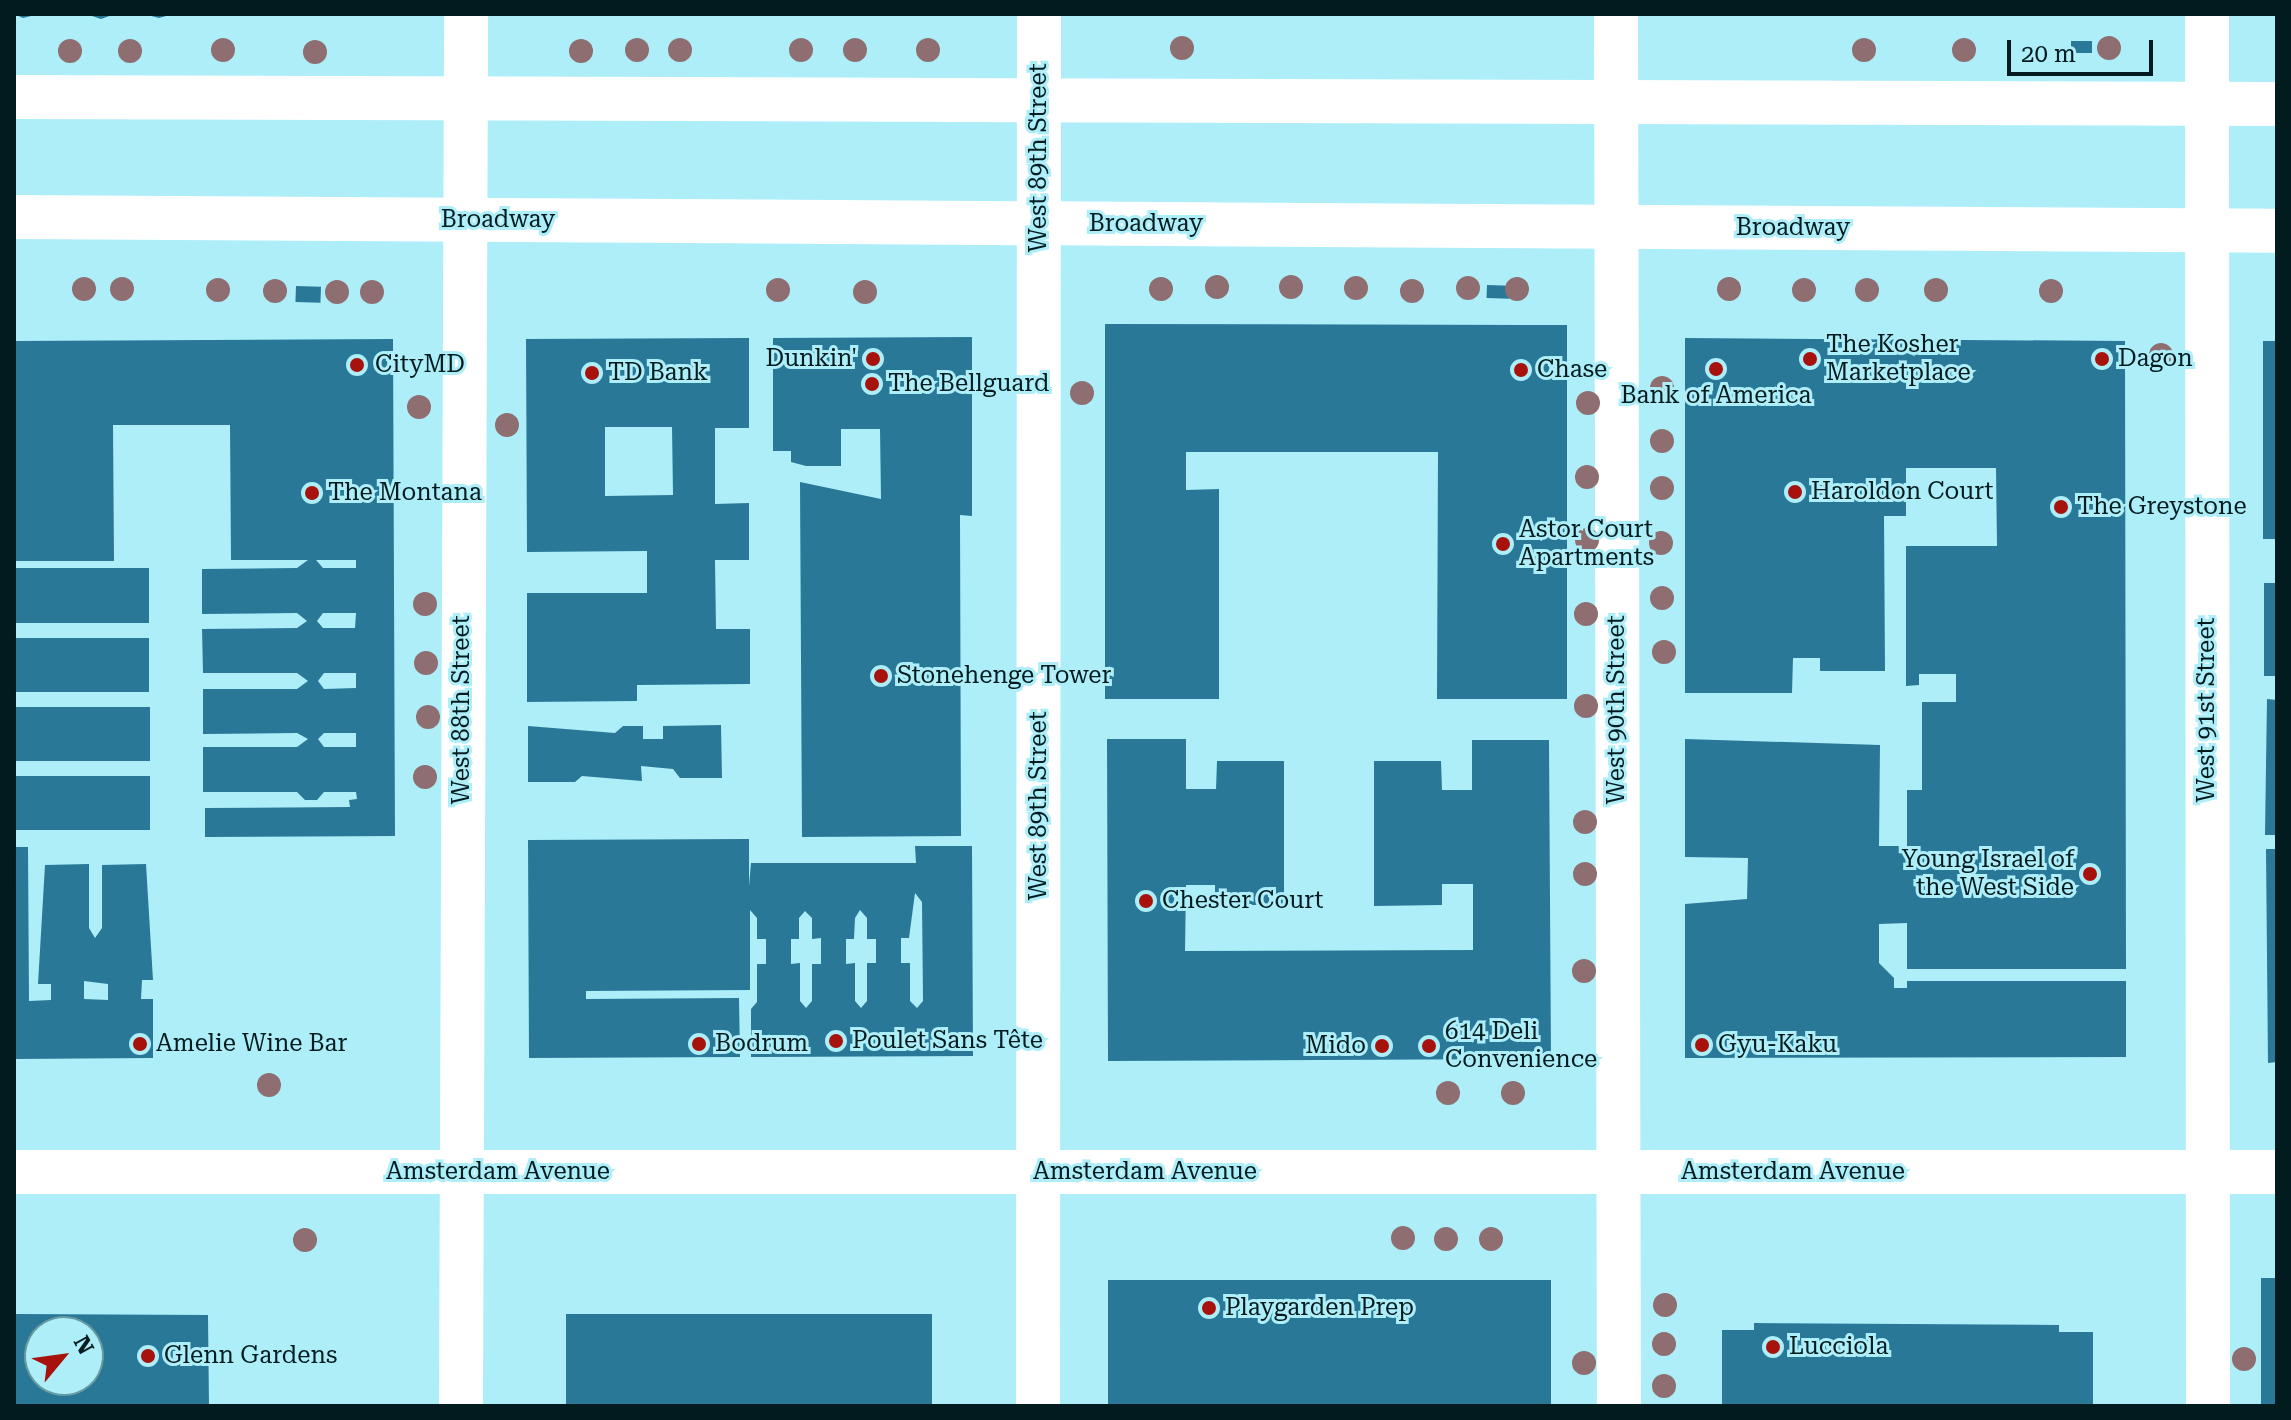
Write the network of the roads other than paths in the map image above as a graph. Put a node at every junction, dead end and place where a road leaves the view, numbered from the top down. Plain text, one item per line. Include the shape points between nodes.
1 (466, 14) edge
2 (1039, 14) edge
3 (1616, 14) edge
4 (2207, 14) edge
5 (14, 97) edge
6 (465, 100) junction
7 (1039, 102) junction
8 (1615, 102) junction
9 (2206, 104) junction
10 (2277, 104) edge
11 (14, 217) edge
12 (464, 220) junction
13 (1039, 224) junction
14 (1616, 227) junction
15 (2206, 231) junction
16 (2277, 231) edge
17 (14, 1172) edge
18 (461, 1172) junction
19 (1038, 1172) junction
20 (2208, 1172) junction
21 (2277, 1172) edge
22 (1618, 1173) junction
23 (461, 1406) edge
24 (1038, 1406) edge
25 (1619, 1406) edge
26 (2208, 1406) edge

1 - 6 main road, West 88th Street
2 - 7 main road, West 89th Street
3 - 8 main road, West 90th Street
4 - 9 main road, West 91st Street
5 - 6 main road
6 - 7 main road
6 - 12 main road, West 88th Street
7 - 8 main road
7 - 13 main road, West 89th Street
8 - 9 main road
8 - 14 main road, West 90th Street
9 - 10 main road
9 - 15 main road, West 91st Street
11 - 12 main road, Broadway
12 - 13 main road, Broadway
12 - 18 main road, West 88th Street
13 - 14 main road, Broadway
13 - 19 main road, West 89th Street
14 - 15 main road, Broadway
14 - 22 main road, West 90th Street
15 - 16 main road, Broadway
15 - 20 main road, West 91st Street
17 - 18 main road, Amsterdam Avenue
18 - 19 main road, Amsterdam Avenue
18 - 23 main road, West 88th Street
19 - 22 main road, Amsterdam Avenue
19 - 24 main road, West 89th Street
20 - 21 main road, Amsterdam Avenue
20 - 22 main road, Amsterdam Avenue
20 - 26 main road, West 91st Street
22 - 25 main road, West 90th Street

